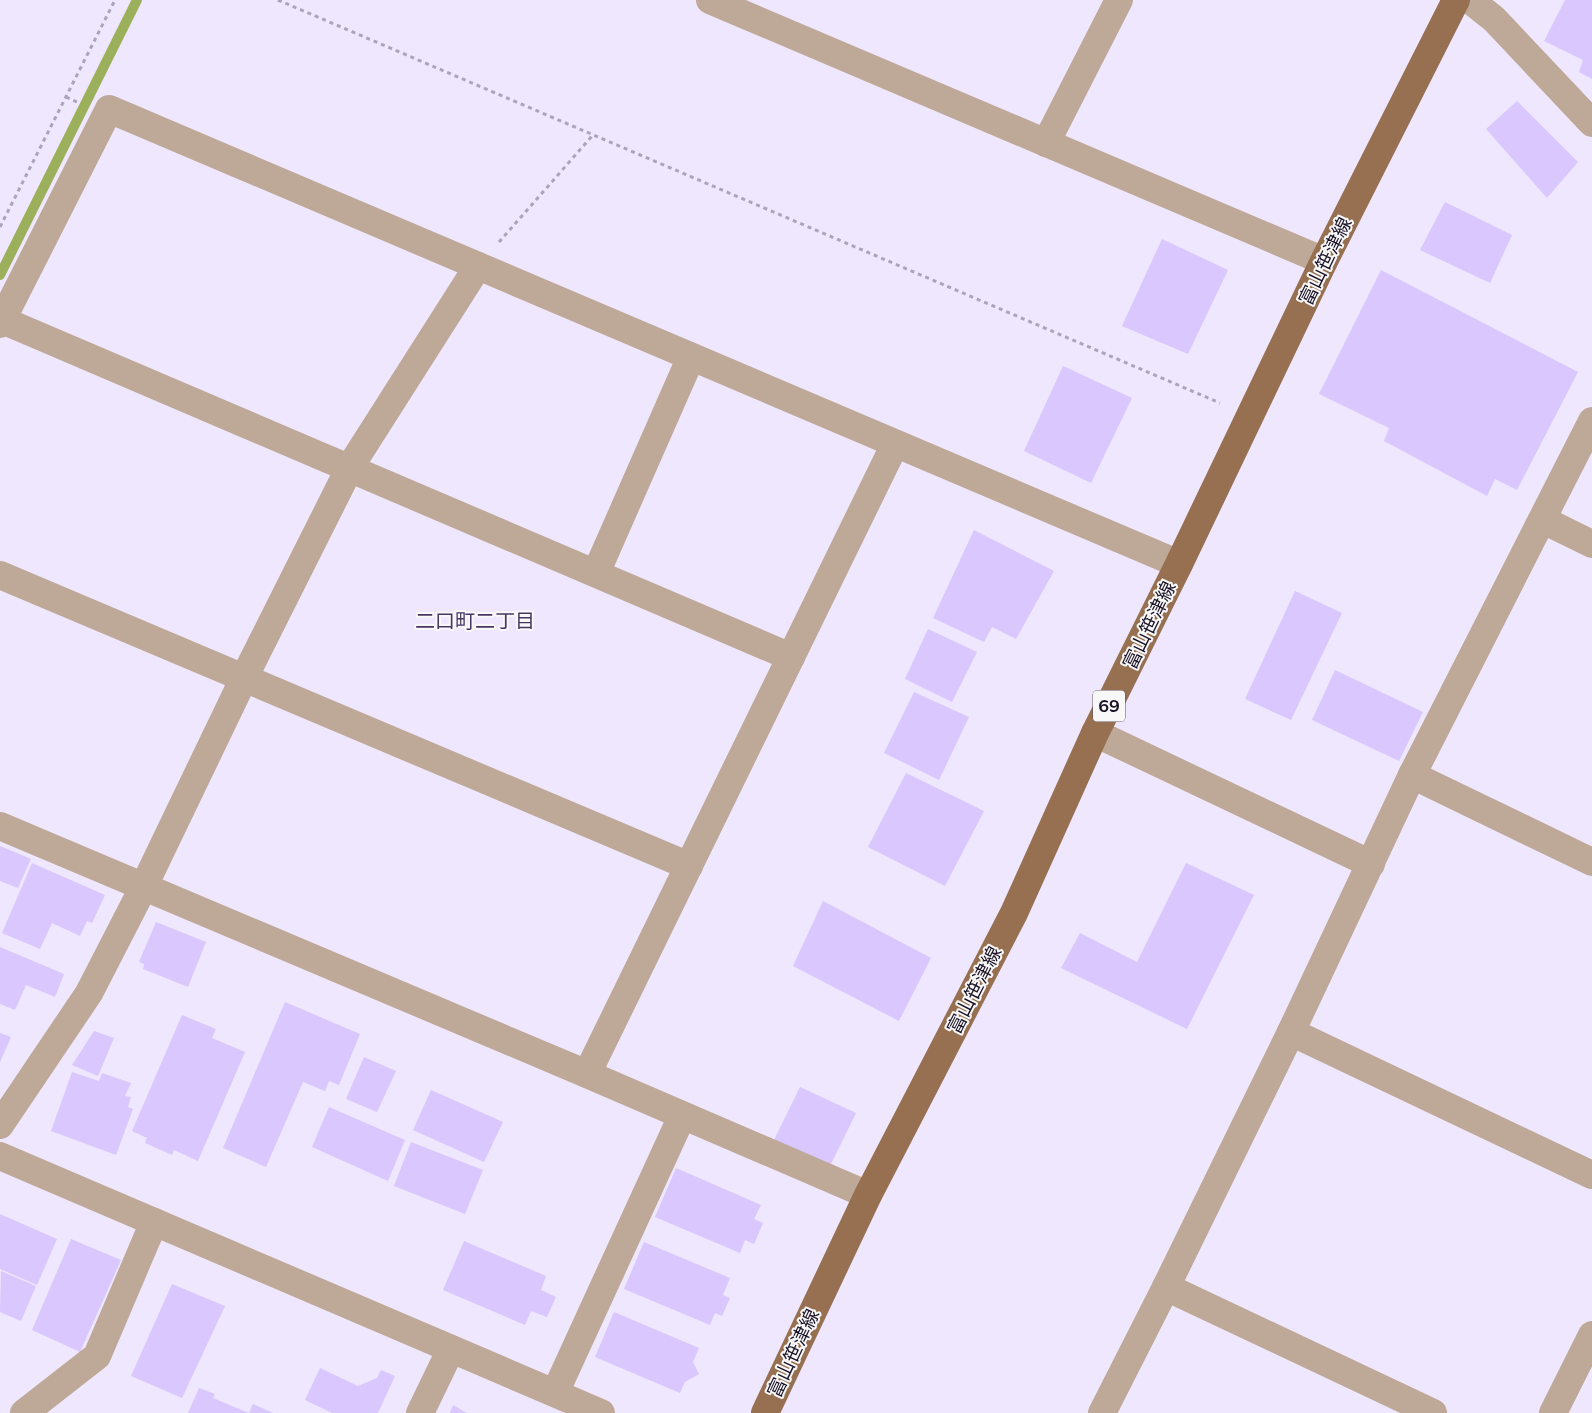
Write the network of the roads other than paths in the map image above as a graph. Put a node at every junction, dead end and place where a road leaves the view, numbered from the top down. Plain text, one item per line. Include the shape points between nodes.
1 (710, 0) edge
2 (1119, 0) edge
3 (1456, 0) edge
4 (1470, 0) edge
5 (1592, 123) edge
6 (1046, 143) junction
7 (1324, 261) junction
8 (478, 266) junction
9 (1, 322) edge
10 (691, 357) junction
11 (1592, 421) edge
12 (895, 444) junction
13 (350, 467) junction
14 (1543, 520) junction
15 (1592, 544) edge
16 (1179, 564) junction
17 (596, 573) junction
18 (0, 575) edge
19 (791, 657) junction
20 (244, 678) junction
21 (1095, 733) junction
22 (1412, 775) junction
23 (0, 826) edge
24 (1592, 862) edge
25 (1371, 864) junction
26 (689, 866) junction
27 (143, 888) junction
28 (1291, 1032) junction
29 (587, 1074) junction
30 (682, 1116) junction
31 (0, 1124) edge
32 (0, 1156) edge
33 (1592, 1175) edge
34 (868, 1195) junction
35 (154, 1222) junction
36 (1166, 1287) junction
37 (1592, 1335) edge
38 (451, 1349) junction
39 (555, 1393) junction
40 (24, 1413) edge
41 (420, 1413) edge
42 (601, 1413) edge
43 (764, 1413) edge
44 (1102, 1413) edge
45 (1433, 1413) edge
46 (1553, 1413) edge

1 - 6 street
2 - 6 street
3 - 7 main road, 富山笹津線 / 69
4 - 5 street via 1494,19
6 - 7 street
7 - 16 main road, 富山笹津線 / 69
8 - 9 street via 108,109
8 - 10 street
8 - 13 street
9 - 13 street
10 - 12 street
10 - 17 street
11 - 14 street
12 - 16 street
12 - 19 street
13 - 17 street
13 - 20 street
14 - 15 street
14 - 22 street
16 - 21 main road, 富山笹津線 / 69
17 - 19 street
18 - 20 street
19 - 26 street
20 - 26 street
20 - 27 street
21 - 25 street
21 - 34 main road, 富山笹津線 / 69 via 1014,913
22 - 24 street
22 - 25 street
23 - 27 street
25 - 28 street
26 - 29 street
27 - 29 street
27 - 31 street via 89,993
28 - 33 street
28 - 36 street
29 - 30 street
30 - 34 street
30 - 39 street
32 - 35 street
34 - 43 main road, 富山笹津線 / 69
35 - 38 street
35 - 40 street via 97,1356
36 - 44 street
36 - 45 street
37 - 46 street
38 - 39 street
38 - 41 street
39 - 42 street

